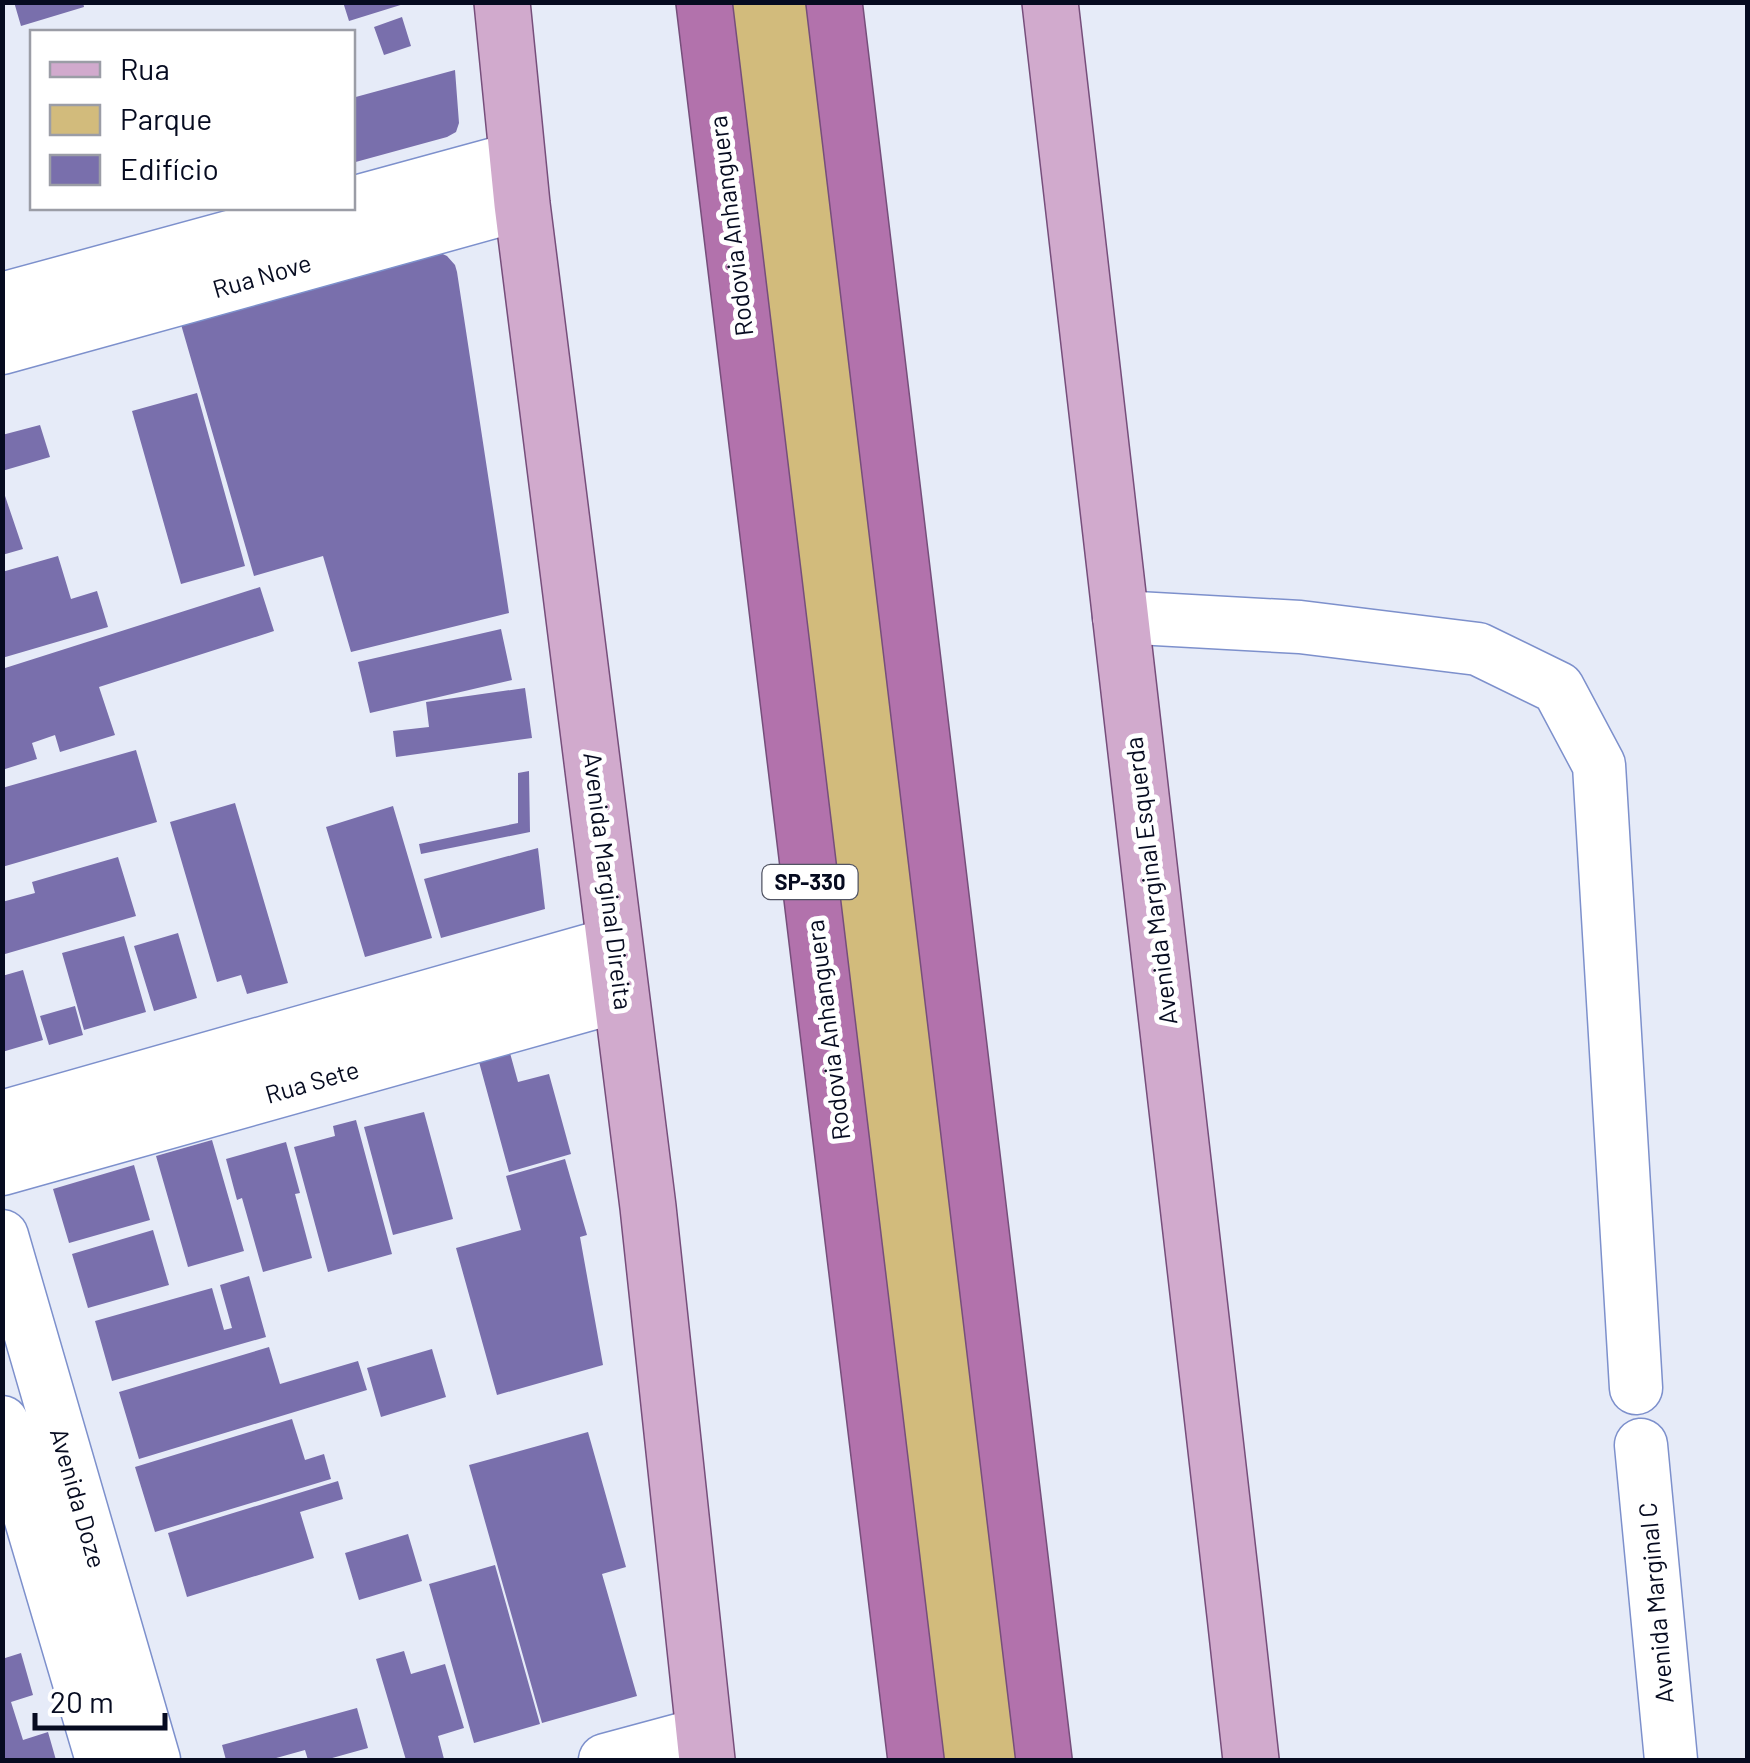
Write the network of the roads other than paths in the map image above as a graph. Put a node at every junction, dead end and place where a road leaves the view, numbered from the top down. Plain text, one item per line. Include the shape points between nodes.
1 (502, 2) edge
2 (704, 2) edge
3 (834, 2) edge
4 (1050, 2) edge
5 (519, 181) junction
6 (355, 203) edge
7 (329, 210) edge
8 (2, 298) edge
9 (2, 348) edge
10 (1119, 617) junction
11 (619, 969) junction
12 (345, 1019) junction
13 (355, 1070) junction
14 (2, 1117) edge
15 (2, 1170) edge
16 (2, 1236) edge
17 (1636, 1388) dead end
18 (2, 1422) edge
19 (1641, 1445) dead end
20 (706, 1747) edge
21 (102, 1760) edge
22 (154, 1760) edge
23 (605, 1760) edge
24 (916, 1760) edge
25 (1044, 1760) edge
26 (1251, 1760) edge
27 (1671, 1760) edge

1 - 5 main road, Avenida Marginal Direita
2 - 24 highway, Rodovia Anhanguera / SP-330
3 - 25 highway
4 - 10 main road, Avenida Marginal Esquerda
5 - 6 street
5 - 9 street, Rua Nove
5 - 11 main road, Avenida Marginal Direita
7 - 8 street, Rua Nove
10 - 17 street via 1300,627 1478,649 1558,688 1599,765
10 - 26 main road, Avenida Marginal Esquerda
11 - 12 street, Rua Sete
11 - 13 street, Rua Sete
11 - 20 main road, Avenida Marginal Direita
12 - 13 street
12 - 14 street, Rua Sete
13 - 15 street, Rua Sete
16 - 22 street, Avenida Doze
18 - 21 street, Avenida Doze
19 - 27 street, Avenida Marginal C
20 - 23 street

